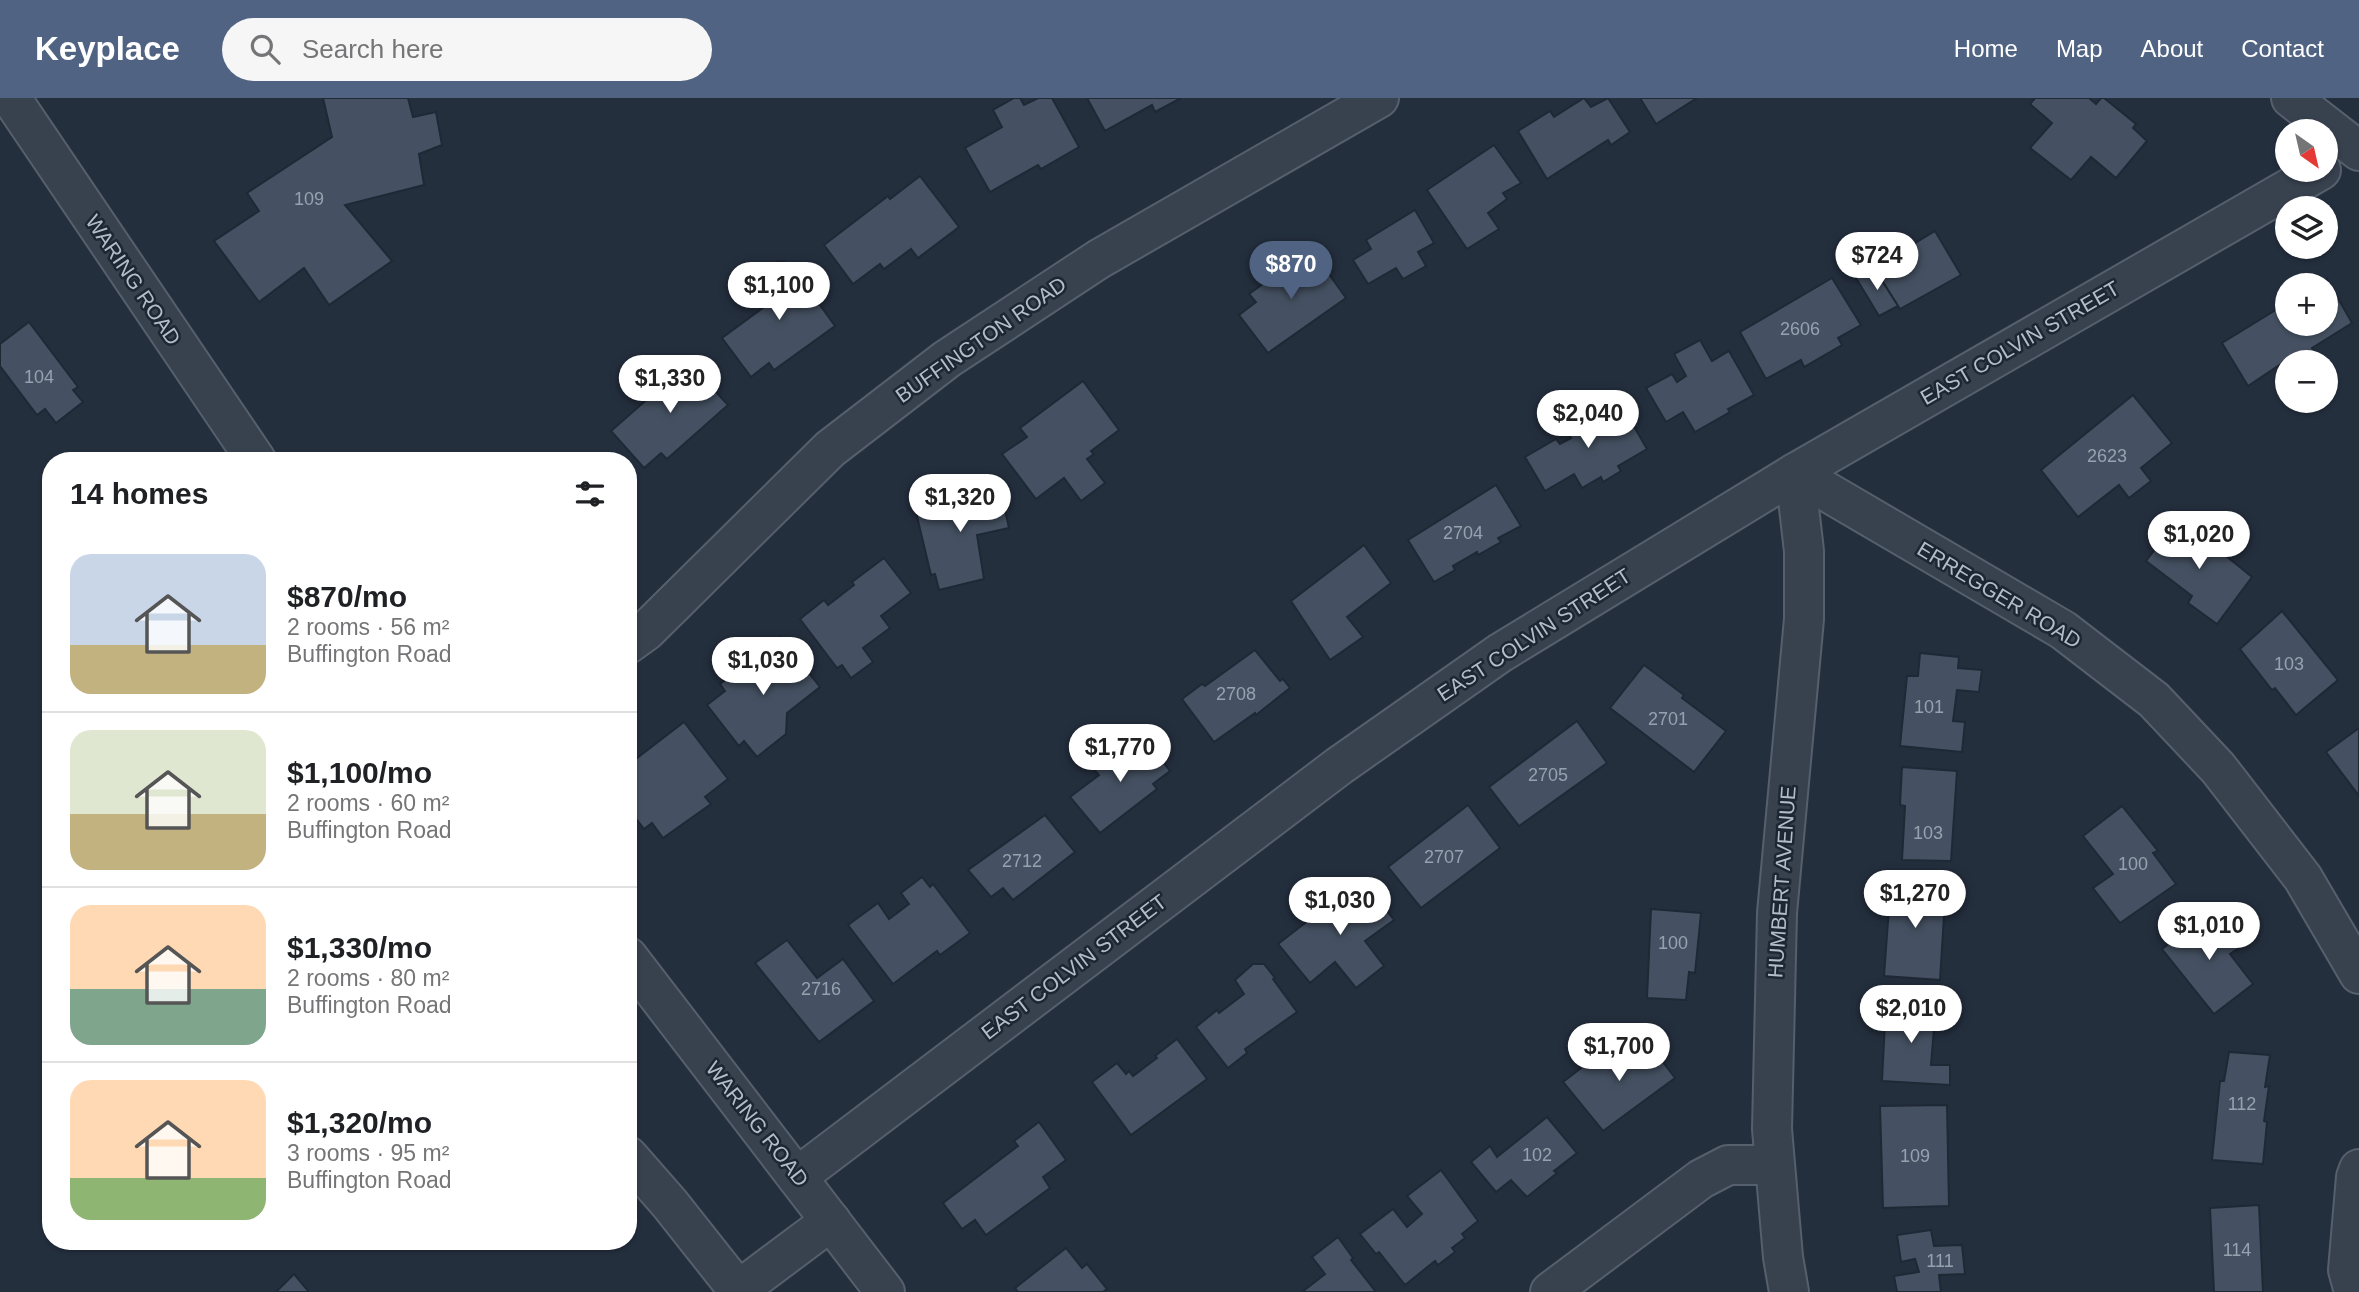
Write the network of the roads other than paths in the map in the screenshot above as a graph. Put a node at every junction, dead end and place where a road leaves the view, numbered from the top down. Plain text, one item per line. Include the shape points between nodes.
1 (11, 98) edge
2 (1379, 98) edge
3 (2291, 98) edge
4 (2350, 154) edge
5 (2300, 182) edge
6 (251, 452) edge
7 (1795, 473) junction
8 (637, 638) edge
9 (637, 969) edge
10 (2359, 974) edge
11 (1773, 1165) junction
12 (637, 1166) edge
13 (2359, 1169) edge
14 (797, 1177) junction
15 (831, 1221) junction
16 (737, 1291) edge
17 (885, 1292) edge
18 (1550, 1292) edge
19 (1789, 1292) edge
20 (2354, 1292) edge

1 - 6 street, WARING ROAD
2 - 8 street, BUFFINGTON ROAD via 1099,259 947,359 830,449
3 - 4 street
5 - 7 street, EAST COLVIN STREET
7 - 10 street, ERREGGER ROAD via 2063,630 2154,700 2218,768 2303,878
7 - 11 street, HUMBERT AVENUE via 1804,551 1804,620 1777,913
7 - 14 street, EAST COLVIN STREET via 1500,653 1339,766
9 - 14 street, WARING ROAD
11 - 18 street via 1728,1165 1701,1179
11 - 19 street, HUMBERT AVENUE
12 - 16 street
13 - 20 street via 2348,1270
14 - 15 street, WARING ROAD
15 - 16 street
15 - 17 street, WARING ROAD

